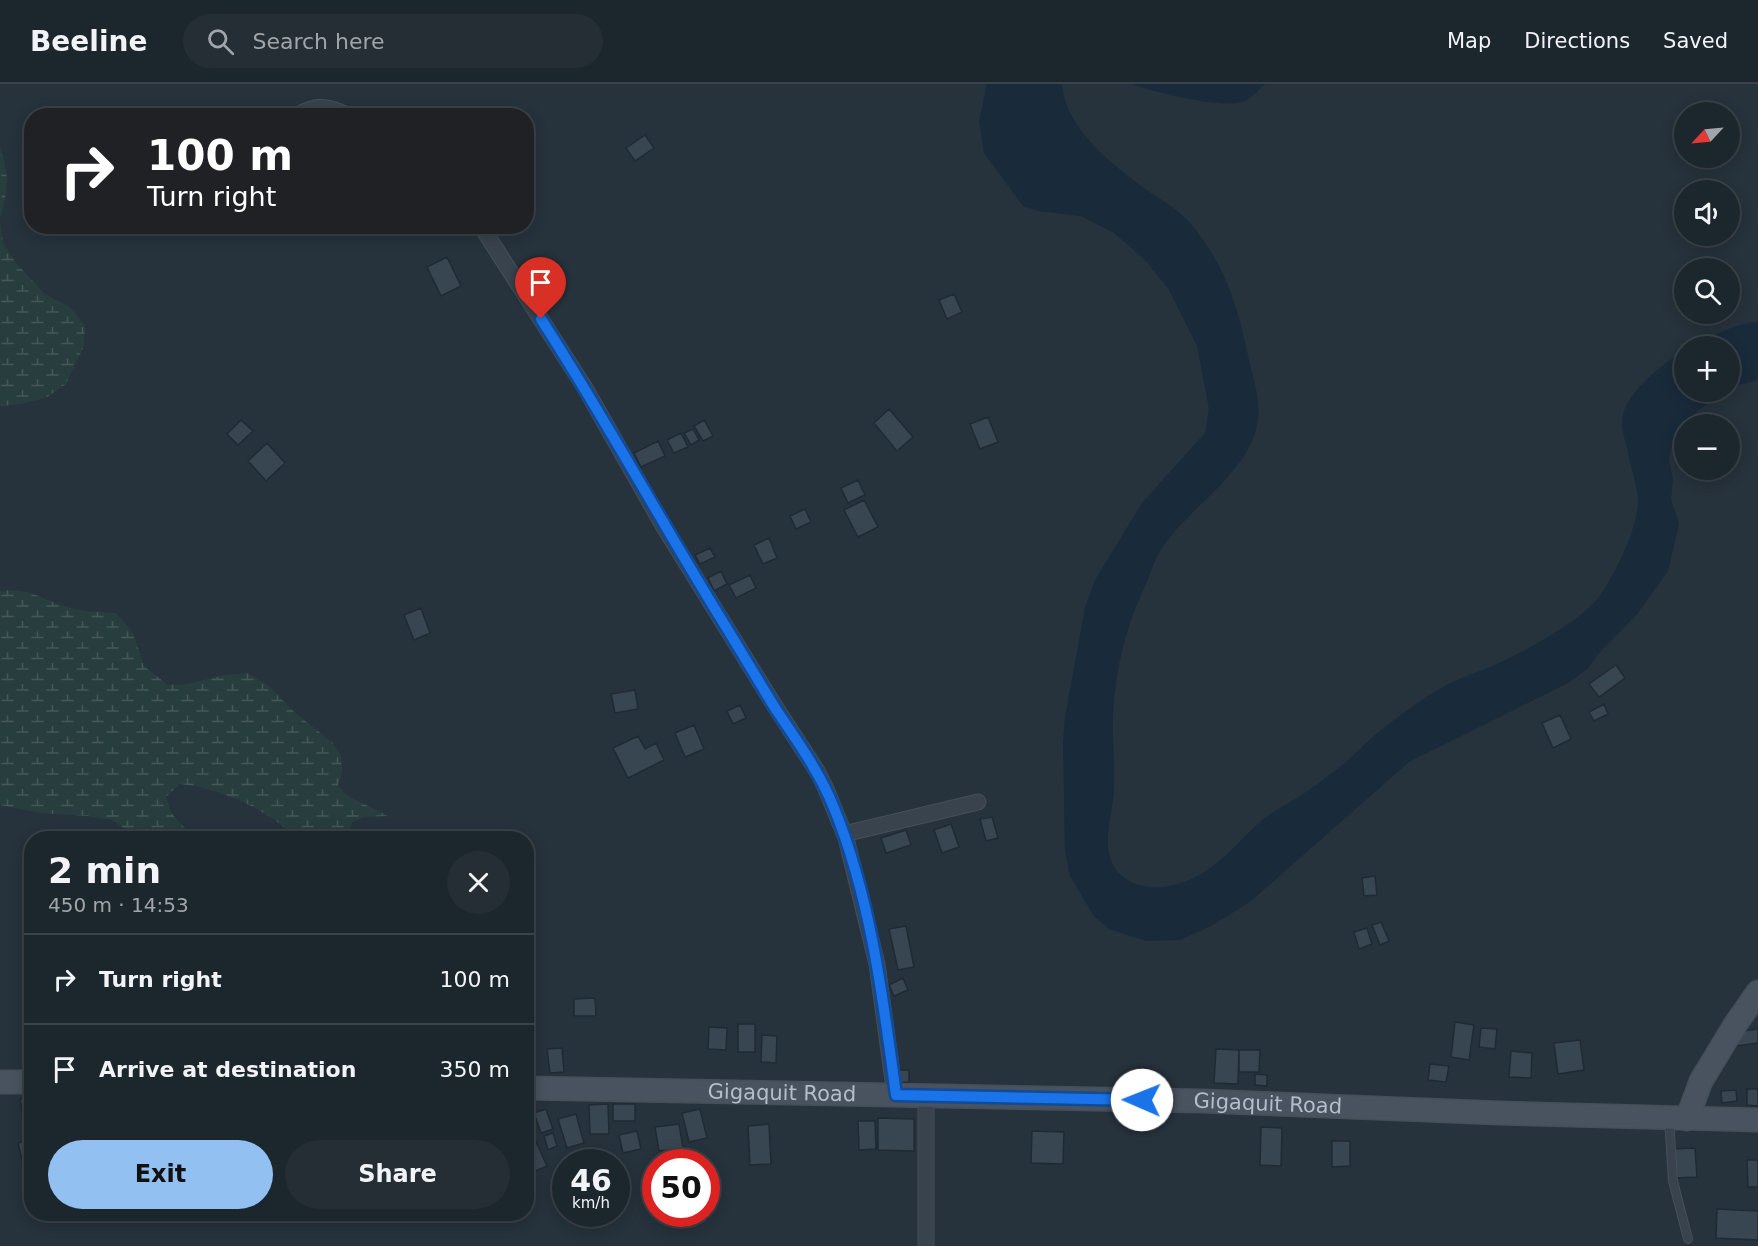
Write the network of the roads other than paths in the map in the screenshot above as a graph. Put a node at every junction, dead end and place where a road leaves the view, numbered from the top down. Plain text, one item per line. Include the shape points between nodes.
1 (310, 108) edge
2 (328, 108) edge
3 (486, 234) edge
4 (978, 802) dead end
5 (844, 834) junction
6 (1758, 992) edge
7 (0, 1082) edge
8 (24, 1082) edge
9 (534, 1088) edge
10 (896, 1095) junction
11 (926, 1096) junction
12 (1678, 1118) junction
13 (1758, 1120) edge
14 (1688, 1239) dead end
15 (926, 1246) edge

1 - 2 street
3 - 5 street via 585,388 664,527 817,771
4 - 5 street
5 - 10 street via 877,964
6 - 12 main road
7 - 8 main road
9 - 10 main road, Gigaquit Road
10 - 11 main road, Gigaquit Road
11 - 12 main road, Gigaquit Road via 1212,1101
11 - 15 street
12 - 13 main road, Gigaquit Road
12 - 14 lane via 1673,1181

